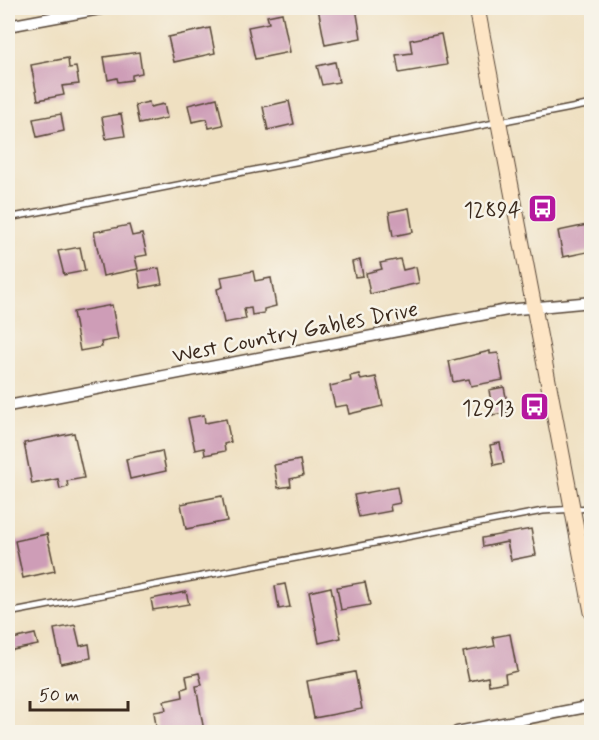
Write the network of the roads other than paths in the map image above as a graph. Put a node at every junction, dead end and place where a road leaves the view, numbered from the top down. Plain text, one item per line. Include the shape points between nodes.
1 (105, 8) edge
2 (477, 8) edge
3 (8, 26) edge
4 (591, 104) edge
5 (499, 122) junction
6 (8, 218) edge
7 (591, 302) edge
8 (533, 307) junction
9 (8, 406) edge
10 (591, 508) edge
11 (572, 510) junction
12 (591, 612) edge
13 (8, 613) edge
14 (591, 706) edge
15 (458, 732) edge

1 - 3 street
2 - 5 main road
4 - 5 lane
5 - 6 lane
5 - 8 main road
7 - 8 street, West Country Gables Drive
8 - 9 street, West Country Gables Drive
8 - 11 main road
10 - 11 lane
11 - 12 main road
11 - 13 lane via 531,513
14 - 15 street

